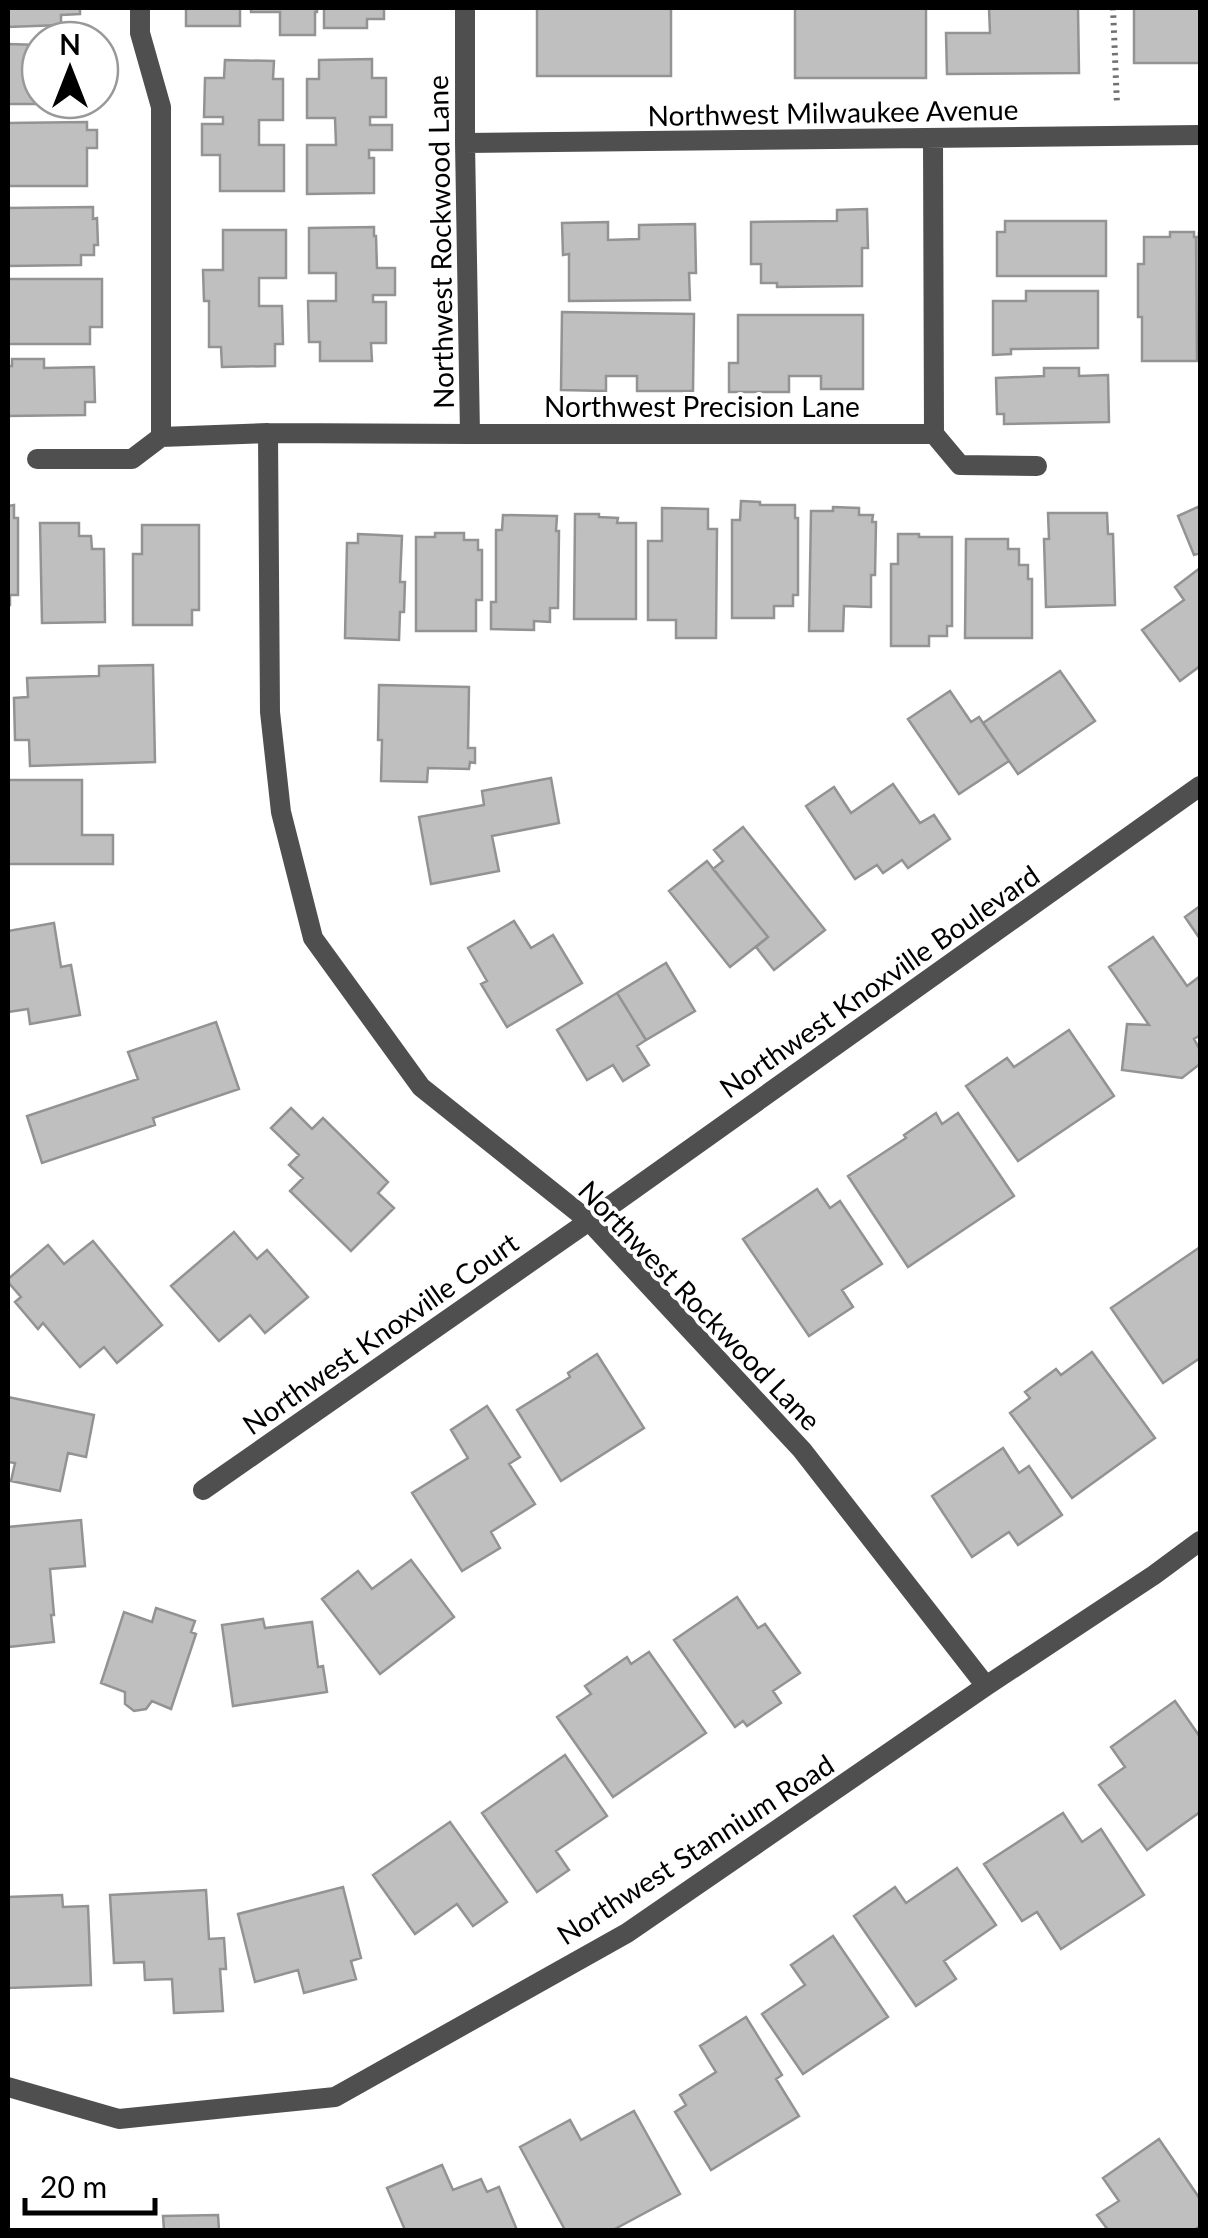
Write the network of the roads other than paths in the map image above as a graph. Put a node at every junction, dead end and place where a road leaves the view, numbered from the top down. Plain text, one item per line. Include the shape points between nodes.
1 (140, 8) edge
2 (465, 8) edge
3 (1200, 135) edge
4 (932, 139) junction
5 (465, 143) junction
6 (268, 433) junction
7 (470, 434) junction
8 (934, 434) junction
9 (161, 437) junction
10 (37, 460) dead end
11 (1037, 466) dead end
12 (1200, 786) edge
13 (589, 1221) junction
14 (203, 1490) dead end
15 (1200, 1541) edge
16 (986, 1686) junction
17 (8, 2087) edge

1 - 9 street via 140,32 162,107
2 - 5 street, Northwest Rockwood Lane
3 - 4 street, Northwest Milwaukee Avenue
4 - 5 street, Northwest Milwaukee Avenue
4 - 8 street
5 - 7 street, Northwest Rockwood Lane
6 - 7 street, Northwest Rockwood Lane
6 - 9 street
6 - 13 street, Northwest Rockwood Lane via 270,712 281,812 313,938 420,1087
7 - 8 street, Northwest Precision Lane
8 - 11 street via 960,465
9 - 10 street via 132,459
12 - 13 street, Northwest Knoxville Boulevard
13 - 14 street, Northwest Knoxville Court
13 - 16 street, Northwest Rockwood Lane via 802,1450
15 - 16 street, Northwest Stannium Road
16 - 17 street, Northwest Stannium Road via 627,1934 335,2097 120,2119

